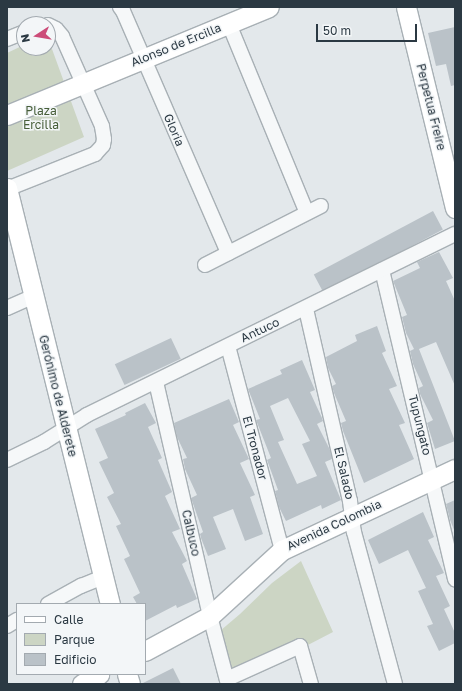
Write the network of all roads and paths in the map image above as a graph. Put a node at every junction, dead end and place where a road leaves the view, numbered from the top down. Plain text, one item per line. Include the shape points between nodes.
1 (120, 7) edge
2 (269, 7) edge
3 (406, 7) edge
4 (229, 24) junction
5 (56, 30) edge
6 (144, 59) junction
7 (83, 84) junction
8 (7, 115) edge
9 (7, 189) edge
10 (321, 206) dead end
11 (455, 208) edge
12 (308, 213) junction
13 (455, 234) edge
14 (228, 253) junction
15 (205, 265) dead end
16 (382, 270) junction
17 (34, 296) junction
18 (7, 308) edge
19 (306, 309) junction
20 (228, 346) junction
21 (156, 382) junction
22 (66, 429) junction
23 (7, 460) edge
24 (455, 469) edge
25 (433, 479) junction
26 (352, 517) junction
27 (282, 550) junction
28 (103, 577) junction
29 (455, 580) edge
30 (50, 603) edge
31 (110, 603) edge
32 (210, 616) junction
33 (16, 621) edge
34 (7, 626) edge
35 (146, 649) edge
36 (97, 675) edge
37 (228, 681) edge
38 (82, 684) edge
39 (311, 684) edge
40 (395, 684) edge

1 - 6 street, Gloria
2 - 4 street, Alonso de Ercilla
3 - 11 street, Perpetua Freire
4 - 6 street, Alonso de Ercilla
4 - 12 street
5 - 7 street via 60,32
6 - 7 street, Alonso de Ercilla
6 - 14 street, Gloria
7 - 8 street, Alonso de Ercilla
7 - 9 street via 104,132 100,150 90,157
9 - 17 street, Gerónimo de Alderete
10 - 12 street
12 - 14 street
13 - 16 street, Antuco
14 - 15 street
16 - 19 street, Antuco
16 - 25 street, Tupungato
17 - 18 street
17 - 22 street, Gerónimo de Alderete
19 - 20 street, Antuco
19 - 26 street, El Salado
20 - 21 street, Antuco
20 - 27 street, El Tronador
21 - 22 street, Antuco via 88,415
21 - 32 street, Calbuco
22 - 23 street, Antuco
22 - 28 street, Gerónimo de Alderete
24 - 25 street, Avenida Colombia
25 - 26 street, Avenida Colombia
25 - 29 street, Tupungato
26 - 27 street, Avenida Colombia
26 - 40 street, El Salado
27 - 32 street, Avenida Colombia
28 - 30 street
28 - 31 street, Gerónimo de Alderete
32 - 35 street, Avenida Colombia
32 - 37 street, Calbuco
33 - 34 street
36 - 38 street
37 - 39 street via 300,646

